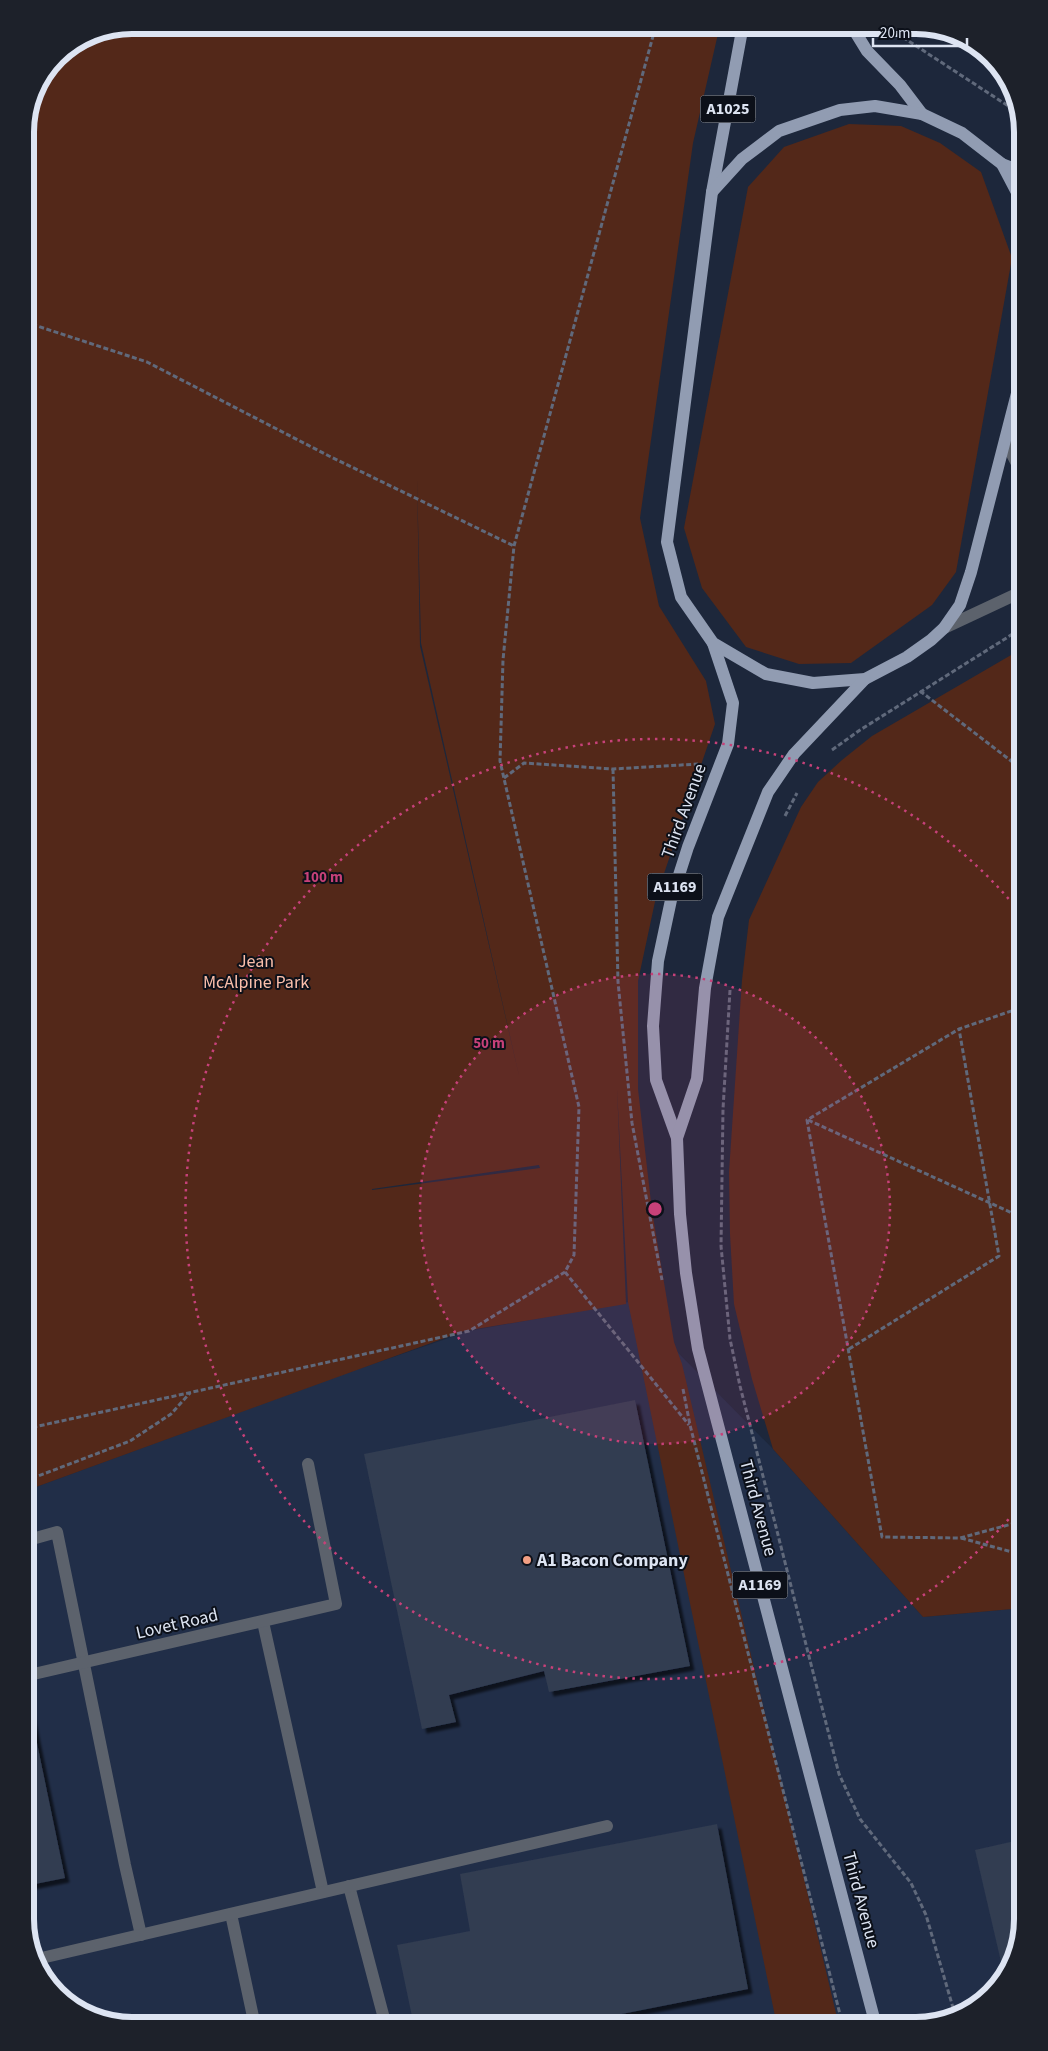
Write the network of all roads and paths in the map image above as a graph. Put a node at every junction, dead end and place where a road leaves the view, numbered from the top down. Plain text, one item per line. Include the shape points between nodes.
1 (654, 34) edge
2 (741, 34) edge
3 (857, 34) edge
4 (895, 34) edge
5 (1011, 108) edge
6 (922, 114) junction
7 (1002, 164) junction
8 (1014, 169) edge
9 (1014, 187) edge
10 (712, 192) junction
11 (34, 325) edge
12 (1014, 408) edge
13 (1006, 441) junction
14 (1014, 457) edge
15 (514, 546) junction
16 (1014, 595) edge
17 (944, 628) junction
18 (1014, 632) edge
19 (713, 643) junction
20 (865, 679) junction
21 (920, 692) junction
22 (830, 752) dead end
23 (1014, 763) edge
24 (701, 764) dead end
25 (504, 778) junction
26 (798, 791) dead end
27 (782, 822) dead end
28 (730, 986) dead end
29 (1014, 1011) edge
30 (959, 1029) junction
31 (807, 1120) junction
32 (677, 1138) junction
33 (990, 1203) junction
34 (1014, 1214) edge
35 (565, 1272) junction
36 (849, 1349) junction
37 (190, 1393) junction
38 (34, 1428) edge
39 (308, 1464) dead end
40 (34, 1478) edge
41 (1014, 1523) edge
42 (34, 1538) edge
43 (960, 1538) junction
44 (1014, 1553) edge
45 (263, 1622) junction
46 (84, 1663) junction
47 (34, 1674) edge
48 (607, 1826) dead end
49 (349, 1886) junction
50 (323, 1892) junction
51 (231, 1914) junction
52 (142, 1935) junction
53 (42, 1958) edge
54 (954, 2010) edge
55 (253, 2017) edge
56 (384, 2017) edge
57 (841, 2017) edge
58 (874, 2017) edge

1 - 15 path
2 - 10 main road, A1025
3 - 6 main road via 867,51
4 - 5 path
6 - 7 main road via 962,133
6 - 10 main road via 874,106 840,110 779,131 742,159
7 - 8 main road
7 - 9 main road
10 - 19 main road via 667,542 681,597
11 - 15 path via 146,362
12 - 13 main road
13 - 14 street
13 - 17 main road via 971,572 960,605
15 - 25 path via 503,660 500,761
16 - 17 street
17 - 20 main road via 907,657
18 - 21 path
19 - 20 main road via 766,674 813,683
19 - 32 main road, Third Avenue / A1169 via 733,703 728,744 671,900 658,961 653,1026 656,1080
20 - 32 main road, Third Avenue / A1169 via 794,754 768,792 745,848 718,917 705,988 697,1079
21 - 22 path
21 - 23 path
24 - 25 path via 613,769 524,763
25 - 35 path via 579,1108 574,1255
26 - 27 path
28 - 54 path via 720,1246 729,1330 738,1377 839,1774 860,1819 911,1883 926,1915
29 - 30 path
30 - 31 path
30 - 33 path
31 - 33 path
31 - 36 path
32 - 58 main road, Third Avenue / A1169 via 680,1214 698,1349
33 - 34 path
33 - 36 path via 998,1256
35 - 37 path via 470,1330
35 - 57 path via 690,1425
36 - 43 path via 882,1537
37 - 38 path
37 - 40 path via 171,1414 130,1441
39 - 45 street, Lovet Road via 336,1604
41 - 43 path
42 - 46 street via 57,1532
43 - 44 path
45 - 46 street, Lovet Road
45 - 50 street
46 - 47 street, Lovet Road
46 - 52 street via 124,1865
48 - 49 street
49 - 50 street
49 - 56 street
50 - 51 street
51 - 52 street
51 - 55 street
52 - 53 street

